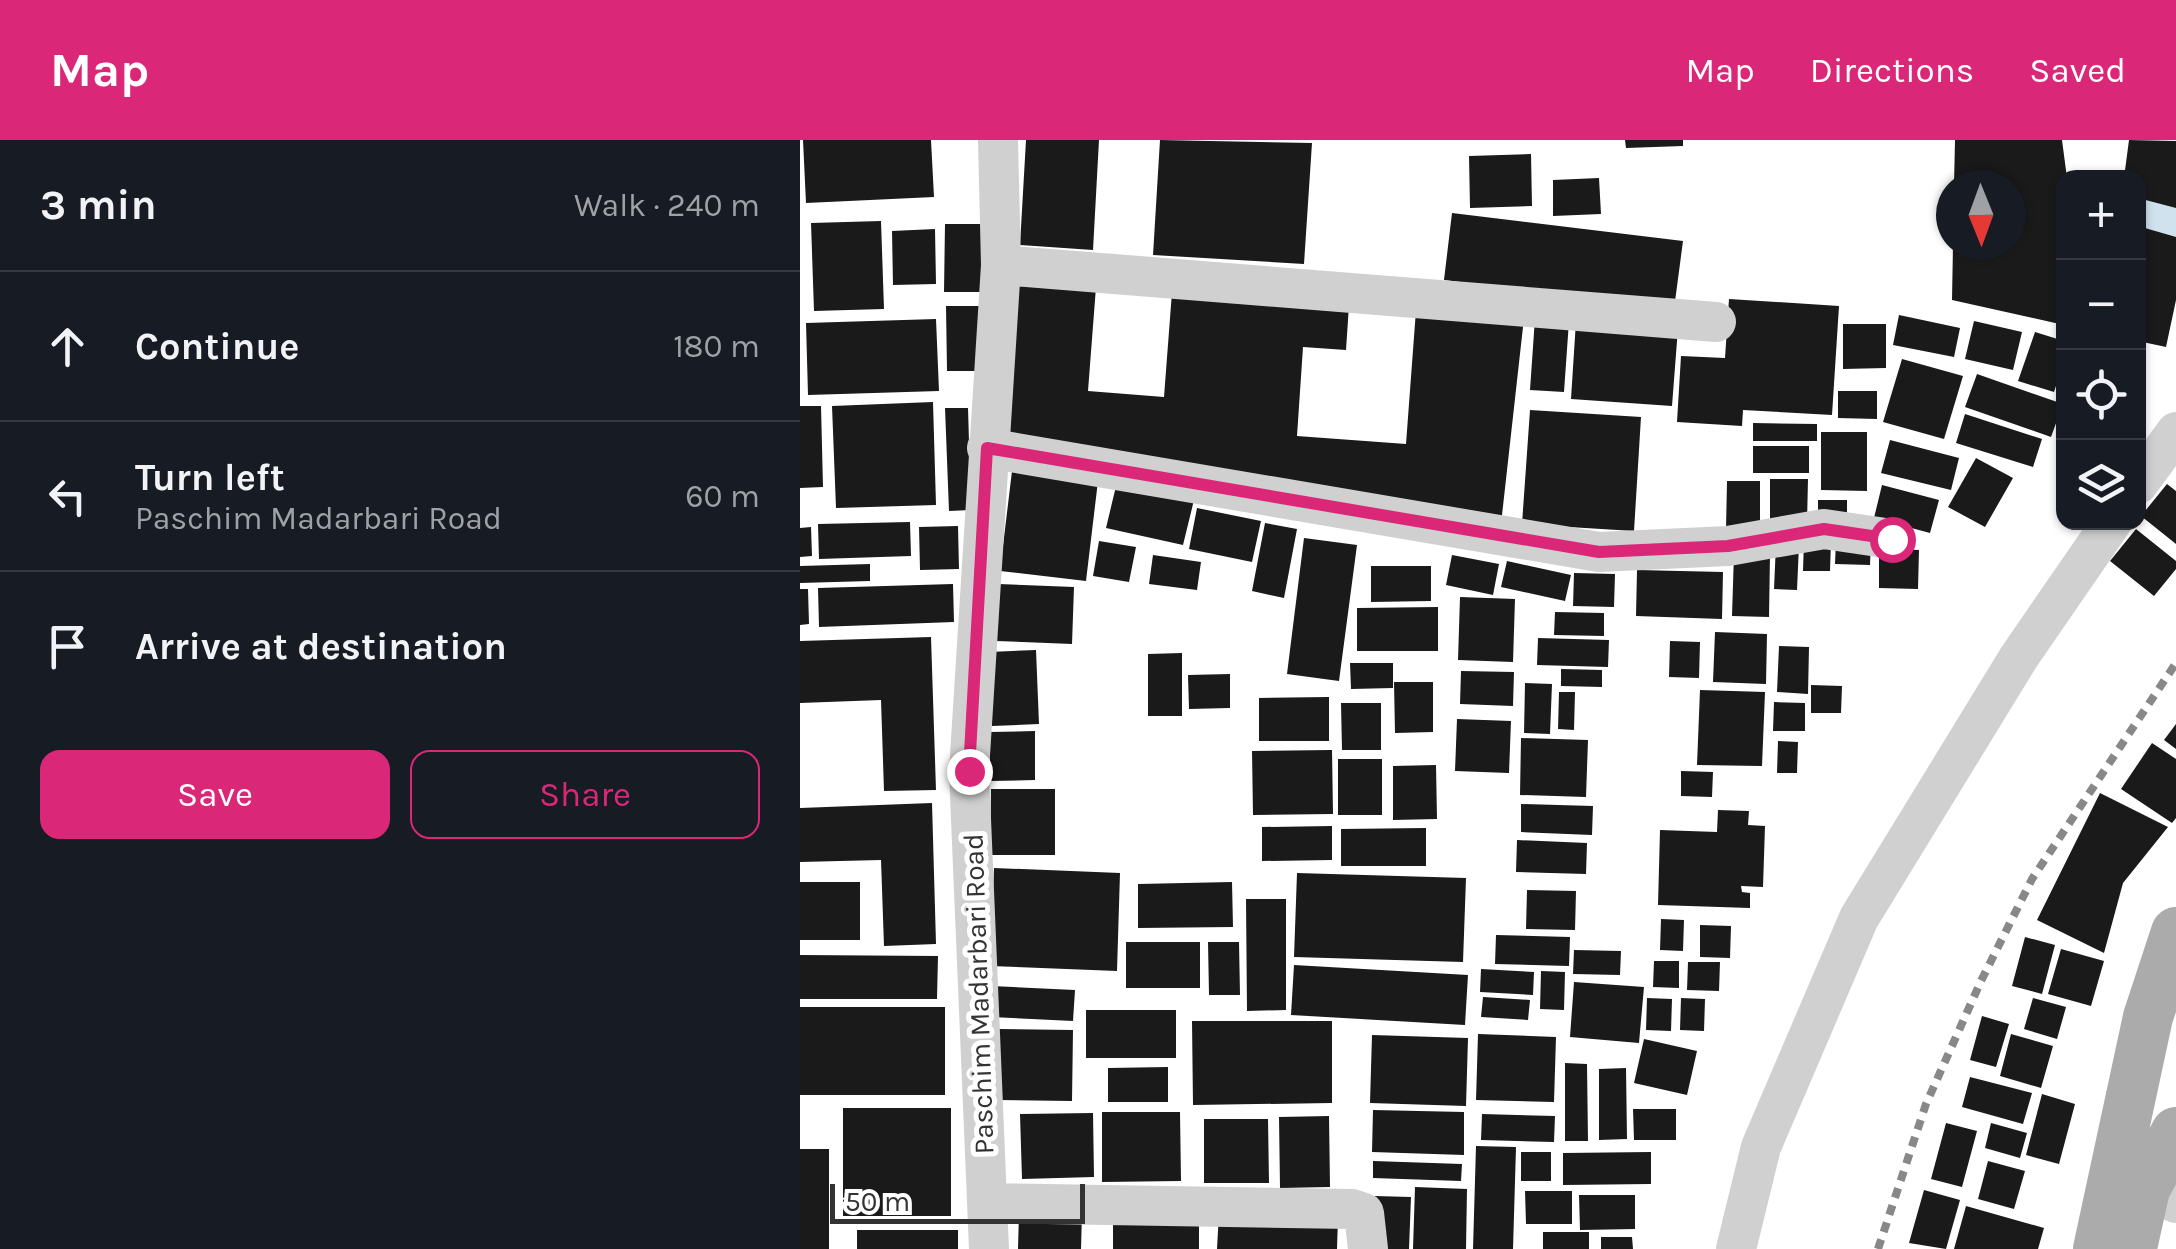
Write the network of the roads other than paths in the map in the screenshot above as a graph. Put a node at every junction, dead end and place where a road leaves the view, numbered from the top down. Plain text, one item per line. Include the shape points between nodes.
1 (998, 140) edge
2 (1002, 265) junction
3 (1716, 322) dead end
4 (2176, 432) edge
5 (987, 448) junction
6 (2146, 473) edge
7 (2107, 530) edge
8 (1892, 539) dead end
9 (2176, 932) edge
10 (2176, 1132) edge
11 (2145, 1189) edge
12 (987, 1203) junction
13 (989, 1249) edge
14 (1368, 1249) edge
15 (1736, 1249) edge
16 (2098, 1249) edge
17 (2132, 1249) edge

1 - 2 street, Paschim Madarbari Road
2 - 3 street
2 - 5 street, Paschim Madarbari Road
4 - 6 street
5 - 8 street via 1599,552 1728,546 1824,529
5 - 12 street, Paschim Madarbari Road via 969,771
7 - 15 street via 1859,918 1761,1147
9 - 11 main road via 2148,1017
10 - 11 main road
11 - 16 main road
11 - 17 main road
12 - 13 street, Paschim Madarbari Road
12 - 14 street via 1352,1209 1364,1213

